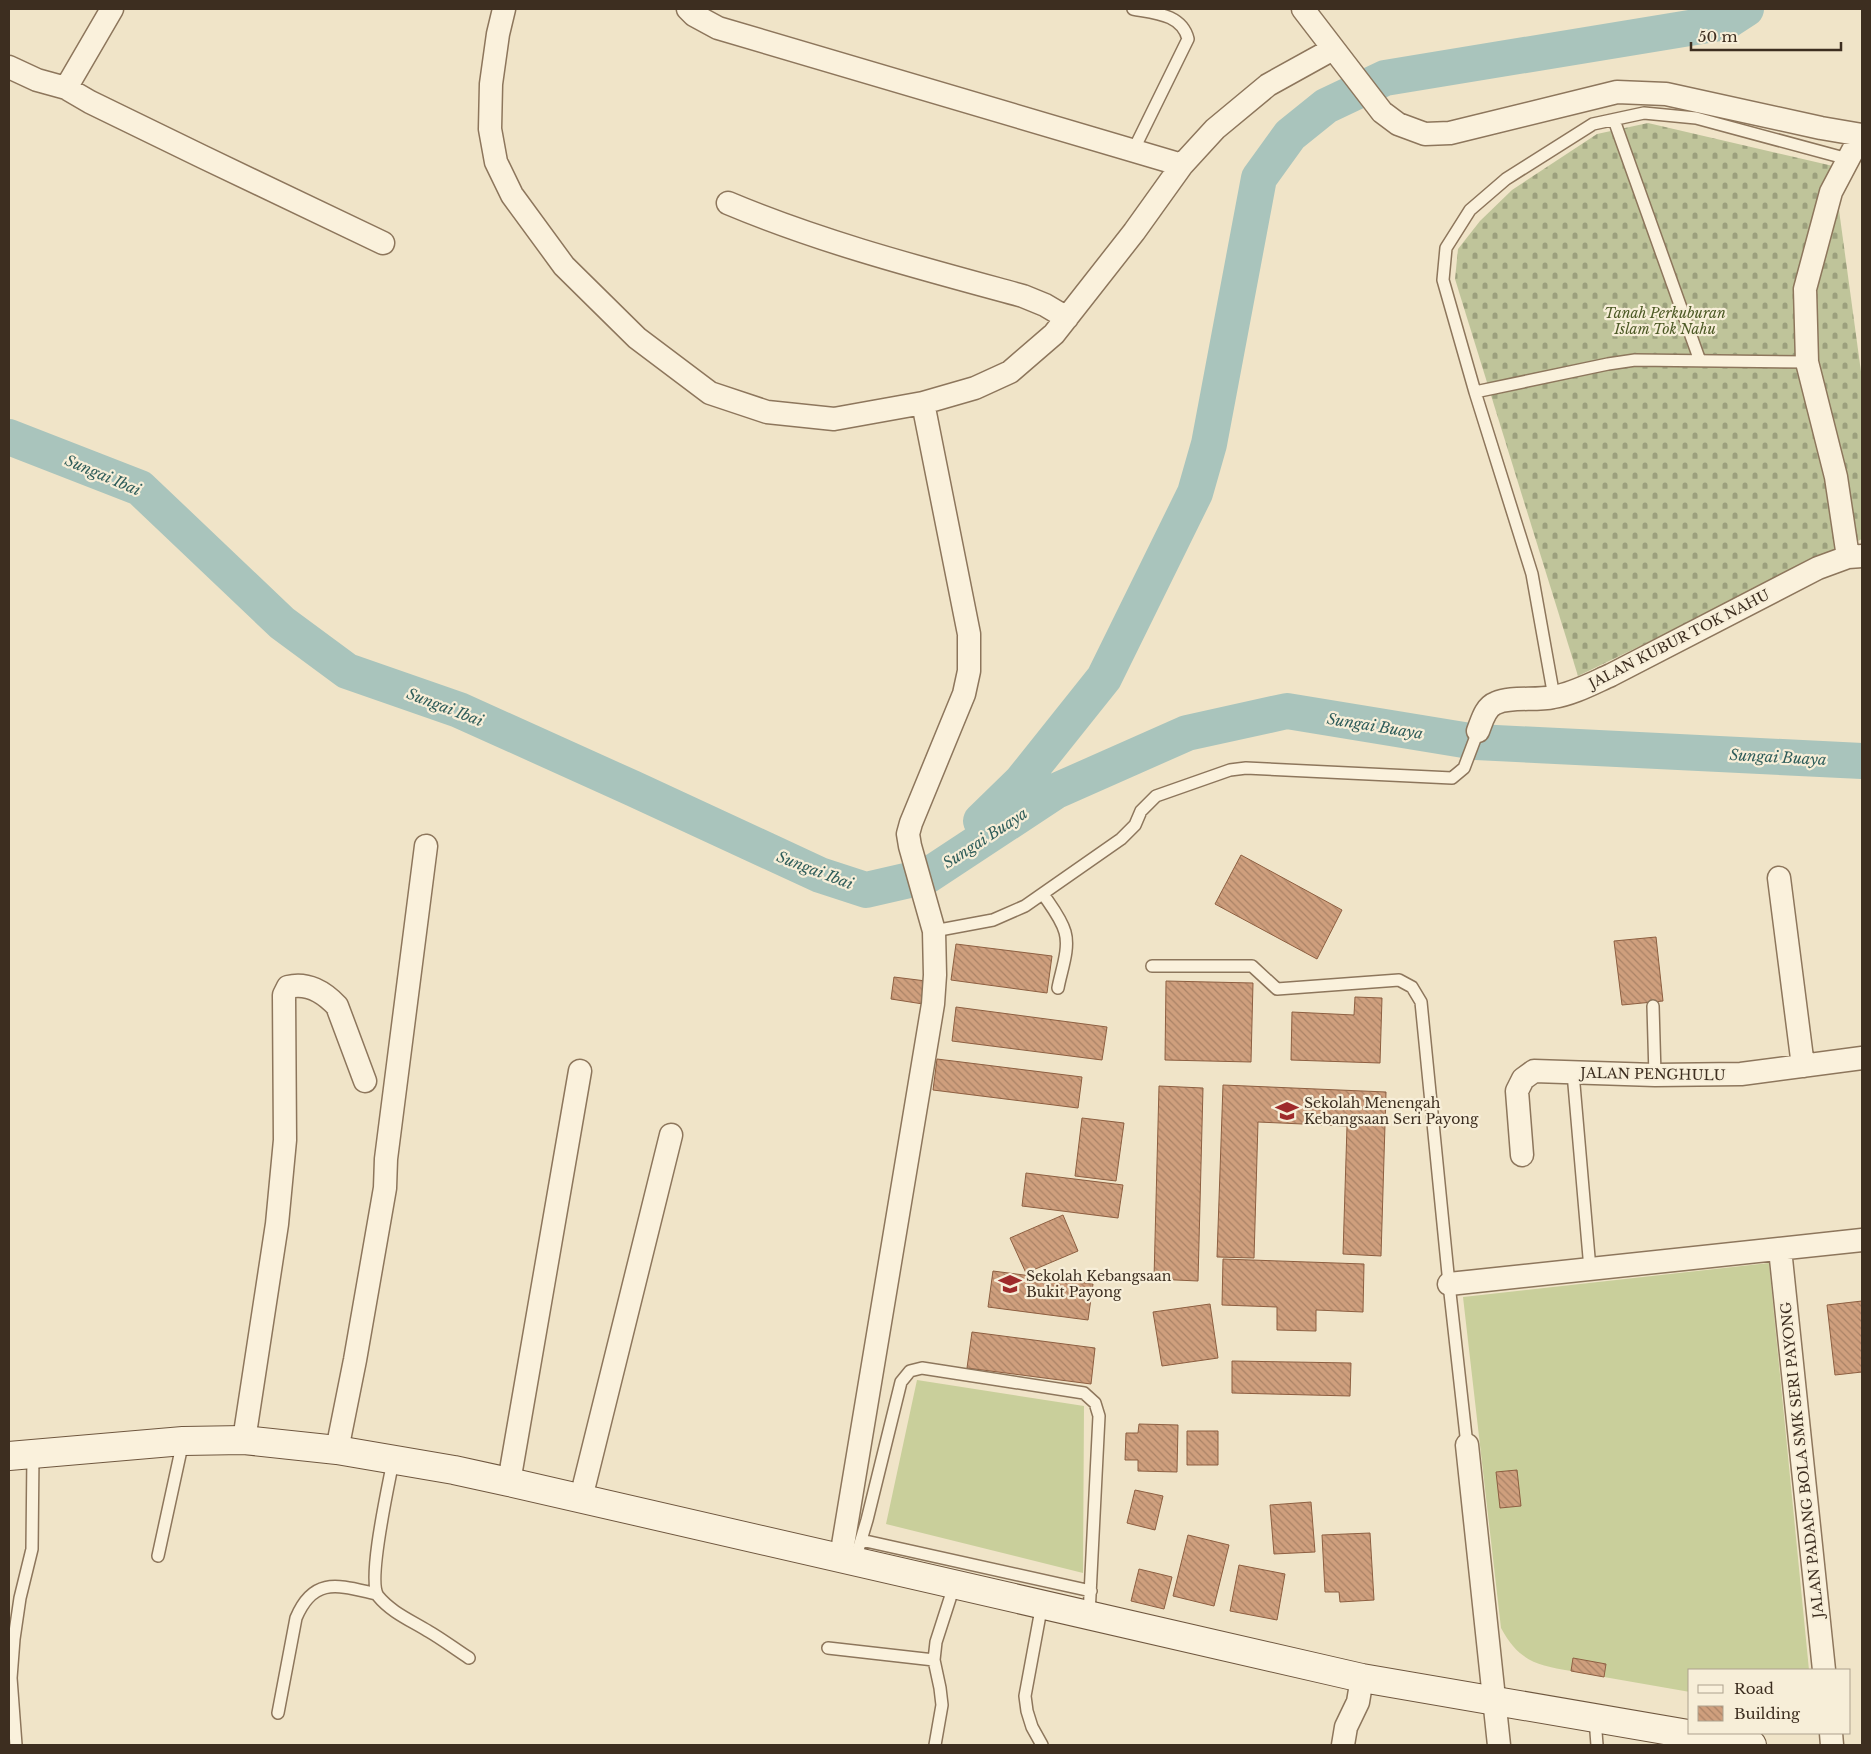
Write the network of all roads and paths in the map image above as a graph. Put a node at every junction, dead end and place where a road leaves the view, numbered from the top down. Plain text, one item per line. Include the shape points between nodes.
1 (112, 9) edge
2 (504, 9) edge
3 (688, 9) edge
4 (1133, 9) edge
5 (1310, 13) edge
6 (1337, 55) junction
7 (9, 67) edge
8 (66, 88) junction
9 (1614, 120) junction
10 (1861, 135) edge
11 (1133, 151) junction
12 (1848, 159) junction
13 (1182, 166) junction
14 (728, 203) dead end
15 (383, 243) dead end
16 (1066, 318) junction
17 (1700, 361) junction
18 (1807, 362) junction
19 (1475, 392) junction
20 (923, 403) junction
21 (1855, 556) edge
22 (1554, 697) junction
23 (1478, 732) joint
24 (426, 846) dead end
25 (1779, 878) dead end
26 (1043, 894) junction
27 (931, 922) junction
28 (1152, 966) dead end
29 (1058, 988) dead end
30 (1652, 1006) dead end
31 (1862, 1058) edge
32 (1804, 1066) junction
33 (580, 1071) dead end
34 (1574, 1073) junction
35 (1655, 1076) junction
36 (365, 1082) dead end
37 (671, 1134) dead end
38 (1522, 1155) dead end
39 (1862, 1240) edge
40 (1780, 1249) junction
41 (1590, 1269) junction
42 (1449, 1284) junction
43 (244, 1440) junction
44 (183, 1441) junction
45 (1467, 1445) joint
46 (337, 1450) junction
47 (21, 1455) edge
48 (393, 1461) junction
49 (509, 1482) junction
50 (581, 1498) junction
51 (852, 1553) junction
52 (158, 1556) dead end
53 (955, 1583) junction
54 (377, 1594) junction
55 (1090, 1603) junction
56 (1042, 1604) junction
57 (828, 1648) dead end
58 (469, 1658) dead end
59 (934, 1660) junction
60 (1824, 1669) edge
61 (1362, 1678) junction
62 (1495, 1702) junction
63 (278, 1713) dead end
64 (1596, 1732) edge
65 (1711, 1742) edge
66 (16, 1745) edge
67 (934, 1745) edge
68 (1042, 1745) edge
69 (1343, 1745) edge
70 (1500, 1745) edge
71 (1752, 1745) edge

1 - 8 street
2 - 20 street via 491,84 490,129 496,162 512,195 564,266 637,338 710,393 766,412 834,419
3 - 11 street via 718,28
4 - 11 lane via 1169,16 1186,30 1188,39
5 - 6 street
6 - 10 street via 1382,112 1398,124 1425,134 1450,132 1618,92 1666,94
6 - 13 street via 1268,85 1214,128
7 - 8 street via 37,80
8 - 15 street via 185,149
9 - 12 lane via 1644,113 1696,118
9 - 17 lane
9 - 19 lane via 1593,124 1506,179 1470,210 1446,248 1443,280
10 - 12 street
11 - 13 street
12 - 18 street via 1831,192 1805,289
13 - 16 street
14 - 16 street via 874,255 1023,296
16 - 20 street via 1054,334 1010,372 975,388
17 - 18 lane
17 - 19 lane via 1635,360
18 - 21 street
19 - 22 lane via 1532,574
20 - 27 street via 969,634 970,671 964,694 908,834
21 - 22 street, JALAN KUBUR TOK NAHU via 1818,568 1611,675
22 - 23 street, JALAN KUBUR TOK NAHU via 1508,699 1494,703 1487,710
23 - 26 lane via 1464,768 1452,778 1246,768 1230,770 1156,796 1121,839
24 - 46 street via 385,1188
25 - 32 street
26 - 27 lane via 993,920
26 - 29 lane via 1066,934
27 - 51 street via 935,975 933,1004
28 - 42 lane via 1252,966 1277,988 1399,980 1412,987 1421,1002
30 - 35 lane
31 - 32 street, JALAN PENGHULU
32 - 35 street, JALAN PENGHULU via 1741,1074
33 - 49 street
34 - 35 street, JALAN PENGHULU
34 - 38 street, JALAN PENGHULU via 1534,1071 1523,1079 1517,1091
34 - 41 lane
36 - 43 street via 337,1006 315,989 296,985 288,987 284,995 283,1168
37 - 50 street
39 - 40 street
40 - 41 street
40 - 60 street, JALAN PADANG BOLA SMK SERI PAYONG
41 - 42 street
42 - 45 lane
43 - 44 main road
43 - 46 main road
44 - 47 main road
44 - 52 lane
45 - 62 street
46 - 48 main road
47 - 66 lane via 32,1549 14,1639 11,1678
48 - 49 main road
48 - 54 lane via 377,1553 374,1578
49 - 50 main road
50 - 51 main road
51 - 53 main road
51 - 55 lane
51 - 55 lane via 901,1382 910,1371 922,1368 1084,1393 1095,1403 1099,1416
53 - 56 main road
53 - 59 lane via 936,1642
54 - 58 lane via 393,1610
54 - 63 lane via 327,1586 316,1591 300,1608
55 - 56 main road
55 - 61 main road
56 - 68 lane via 1025,1696 1030,1719
57 - 59 lane
59 - 67 lane via 942,1705
61 - 62 main road
61 - 69 street via 1358,1702 1346,1727
62 - 64 main road
62 - 70 street
64 - 65 main road
65 - 71 main road

